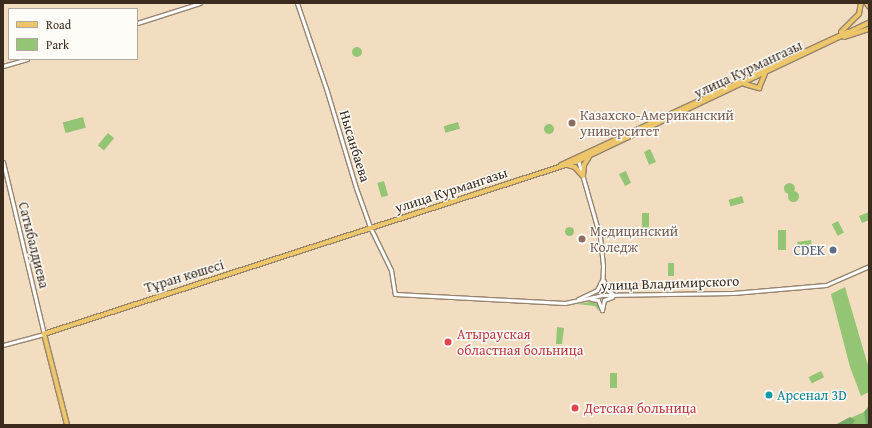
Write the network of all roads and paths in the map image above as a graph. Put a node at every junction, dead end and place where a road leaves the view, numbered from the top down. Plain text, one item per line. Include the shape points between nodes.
1 (200, 3) edge
2 (296, 3) edge
3 (861, 3) edge
4 (867, 3) edge
5 (869, 6) edge
6 (138, 23) edge
7 (869, 23) edge
8 (868, 29) edge
9 (869, 35) edge
10 (840, 36) junction
11 (24, 60) edge
12 (3, 66) edge
13 (778, 66) junction
14 (766, 73) junction
15 (745, 84) junction
16 (590, 156) junction
17 (578, 159) junction
18 (3, 162) edge
19 (560, 165) junction
20 (567, 165) junction
21 (583, 176) junction
22 (370, 227) junction
23 (869, 266) edge
24 (603, 277) junction
25 (396, 294) joint
26 (602, 295) junction
27 (616, 296) junction
28 (577, 300) junction
29 (44, 334) junction
30 (3, 345) edge
31 (67, 425) edge

1 - 6 street
2 - 22 street, Нысанбаева
3 - 10 main road via 859,14
4 - 5 main road
7 - 10 main road, улица Курмангазы
8 - 9 main road
8 - 10 main road
10 - 13 main road, улица Курмангазы
11 - 12 street
13 - 14 main road, улица Курмангазы
13 - 17 main road, улица Курмангазы
14 - 15 main road, улица Курмангазы
14 - 15 main road via 759,88
15 - 16 main road, улица Курмангазы
16 - 17 main road, улица Курмангазы
16 - 21 main road via 584,165
17 - 19 main road, улица Курмангазы
17 - 20 main road, улица Курмангазы
17 - 21 street
18 - 29 street, Сатыбалдиева
19 - 20 main road, улица Курмангазы
19 - 22 main road, улица Курмангазы via 468,198
20 - 21 main road via 575,167
21 - 24 street via 600,237
22 - 25 street, Нысанбаева via 391,270
22 - 29 main road, Тұран көшесі
23 - 27 street, улица Владимирского via 826,285 733,293
24 - 26 street
24 - 27 street via 606,289
24 - 28 street via 597,290
25 - 28 street, улица Владимирского via 565,303
26 - 27 street, улица Владимирского
26 - 28 street, улица Владимирского
27 - 28 street via 604,300 602,310 598,300 594,298
29 - 30 street, Тұран көшесі
29 - 31 main road

